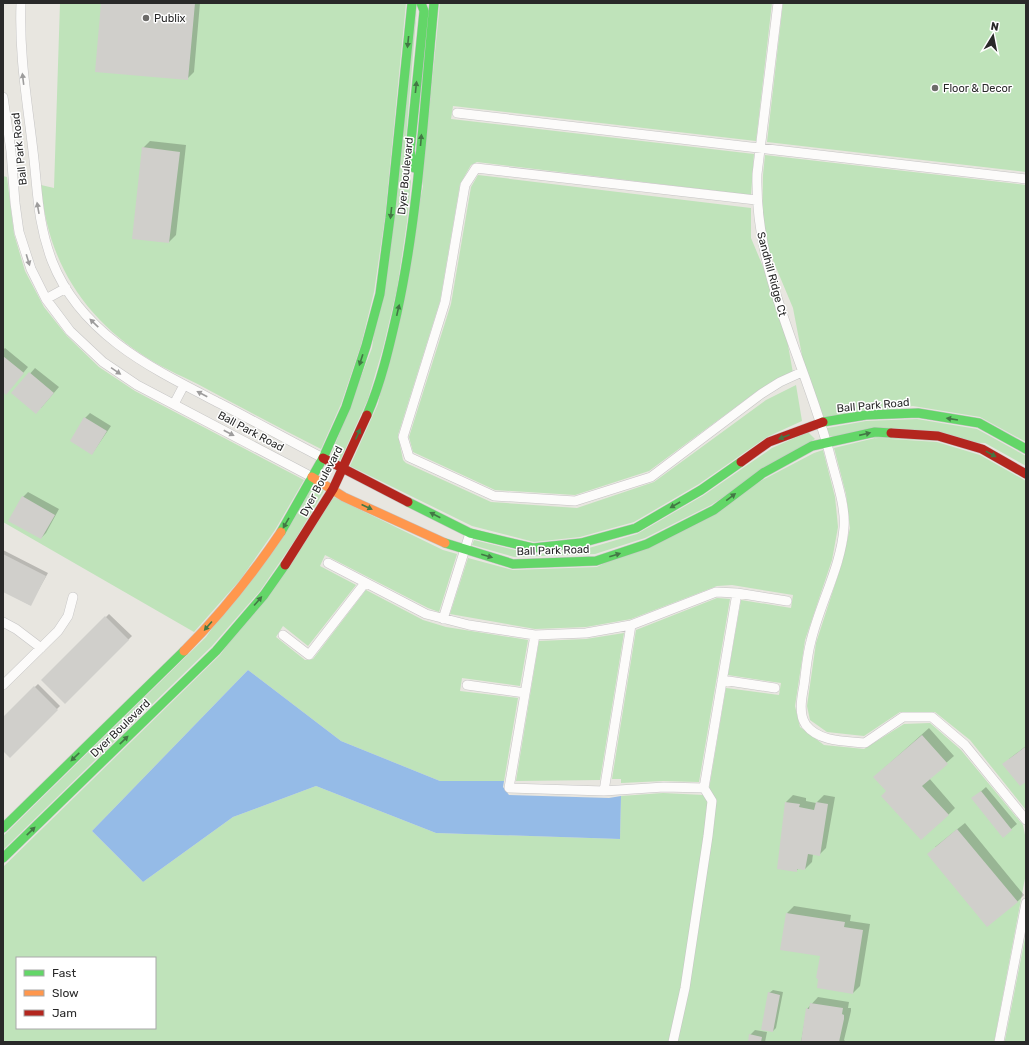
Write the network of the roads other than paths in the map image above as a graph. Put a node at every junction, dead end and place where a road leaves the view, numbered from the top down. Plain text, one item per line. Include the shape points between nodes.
1 (21, 3) edge
2 (412, 3) edge
3 (421, 3) edge
4 (434, 3) edge
5 (778, 3) edge
6 (3, 97) edge
7 (457, 113) dead end
8 (760, 148) junction
9 (1026, 178) edge
10 (417, 181) junction
11 (756, 200) junction
12 (66, 288) junction
13 (46, 299) junction
14 (802, 372) junction
15 (184, 385) junction
16 (174, 404) junction
17 (821, 422) junction
18 (827, 443) junction
19 (1026, 449) edge
20 (323, 458) junction
21 (342, 469) junction
22 (1026, 474) edge
23 (312, 477) junction
24 (333, 489) junction
25 (470, 533) junction
26 (465, 550) junction
27 (328, 563) dead end
28 (365, 582) junction
29 (736, 593) junction
30 (73, 597) dead end
31 (787, 601) dead end
32 (443, 619) junction
33 (3, 622) edge
34 (631, 625) junction
35 (283, 635) dead end
36 (535, 635) junction
37 (41, 648) junction
38 (722, 680) junction
39 (3, 685) edge
40 (466, 685) dead end
41 (775, 688) dead end
42 (525, 693) junction
43 (704, 788) junction
44 (604, 791) junction
45 (1026, 820) edge
46 (3, 828) edge
47 (3, 858) edge
48 (1026, 903) edge
49 (673, 1042) edge
50 (999, 1042) edge

12 -> 1 street, Ball Park Road via 52,262 37,201 22,68
2 -> 20 main road, Dyer Boulevard via 380,294 346,407
10 -> 3 main road via 410,151 424,11
10 -> 4 main road, Dyer Boulevard
5 - 8 street, Sandhill Ridge Ct
6 -> 13 street, Ball Park Road via 19,232 31,269
7 - 8 street
8 - 9 street
8 - 11 street, Sandhill Ridge Ct
21 -> 10 main road, Dyer Boulevard via 373,401 389,349 402,290
11 - 14 street, Sandhill Ridge Ct via 760,233 769,271
11 - 14 street via 476,168 465,185 445,302 403,437 409,457 494,496 575,502 651,477 761,394
12 - 13 street
15 -> 12 street, Ball Park Road via 146,365 116,344 88,317
13 -> 16 street, Ball Park Road via 70,331 103,362 137,385
14 - 17 street, Sandhill Ridge Ct
15 - 16 street
20 -> 15 street, Ball Park Road
16 -> 23 street, Ball Park Road
17 - 18 street, Sandhill Ridge Ct
19 -> 17 main road, Ball Park Road via 979,423 918,413 866,415
17 -> 25 main road, Ball Park Road via 769,442 701,490 636,528 581,543 533,548
18 -> 22 main road, Ball Park Road via 875,432 938,436 982,449
26 -> 18 main road, Ball Park Road via 513,564 596,561 647,544 714,510 763,473 812,446
18 - 45 street, Sandhill Ridge Ct via 840,496 844,527 837,561 811,641 801,707 805,724 825,738 865,743 903,717 932,717 965,745
20 - 21 main road, Ball Park Road
20 - 23 main road, Dyer Boulevard
21 - 24 main road, Dyer Boulevard
25 -> 21 main road, Ball Park Road
23 - 24 main road, Ball Park Road
23 -> 46 main road, Dyer Boulevard via 280,533 244,584 202,632
24 -> 26 main road, Ball Park Road via 344,497 446,544
47 -> 24 main road, Dyer Boulevard via 216,650 264,595 300,544
25 - 26 street
26 - 32 street
27 - 28 street
28 - 32 street via 426,614
28 - 35 street via 309,655
29 - 31 street
29 - 34 street via 716,592
29 - 38 street
30 - 37 street via 64,623
32 - 36 street
33 - 37 street
34 - 36 street via 586,633
34 - 44 street
36 - 42 street
37 - 39 street
38 - 41 street
38 - 43 street
40 - 42 street
42 - 44 street via 509,788
43 - 44 street via 664,787
43 - 49 street via 712,800 708,836 685,988
48 - 50 street

